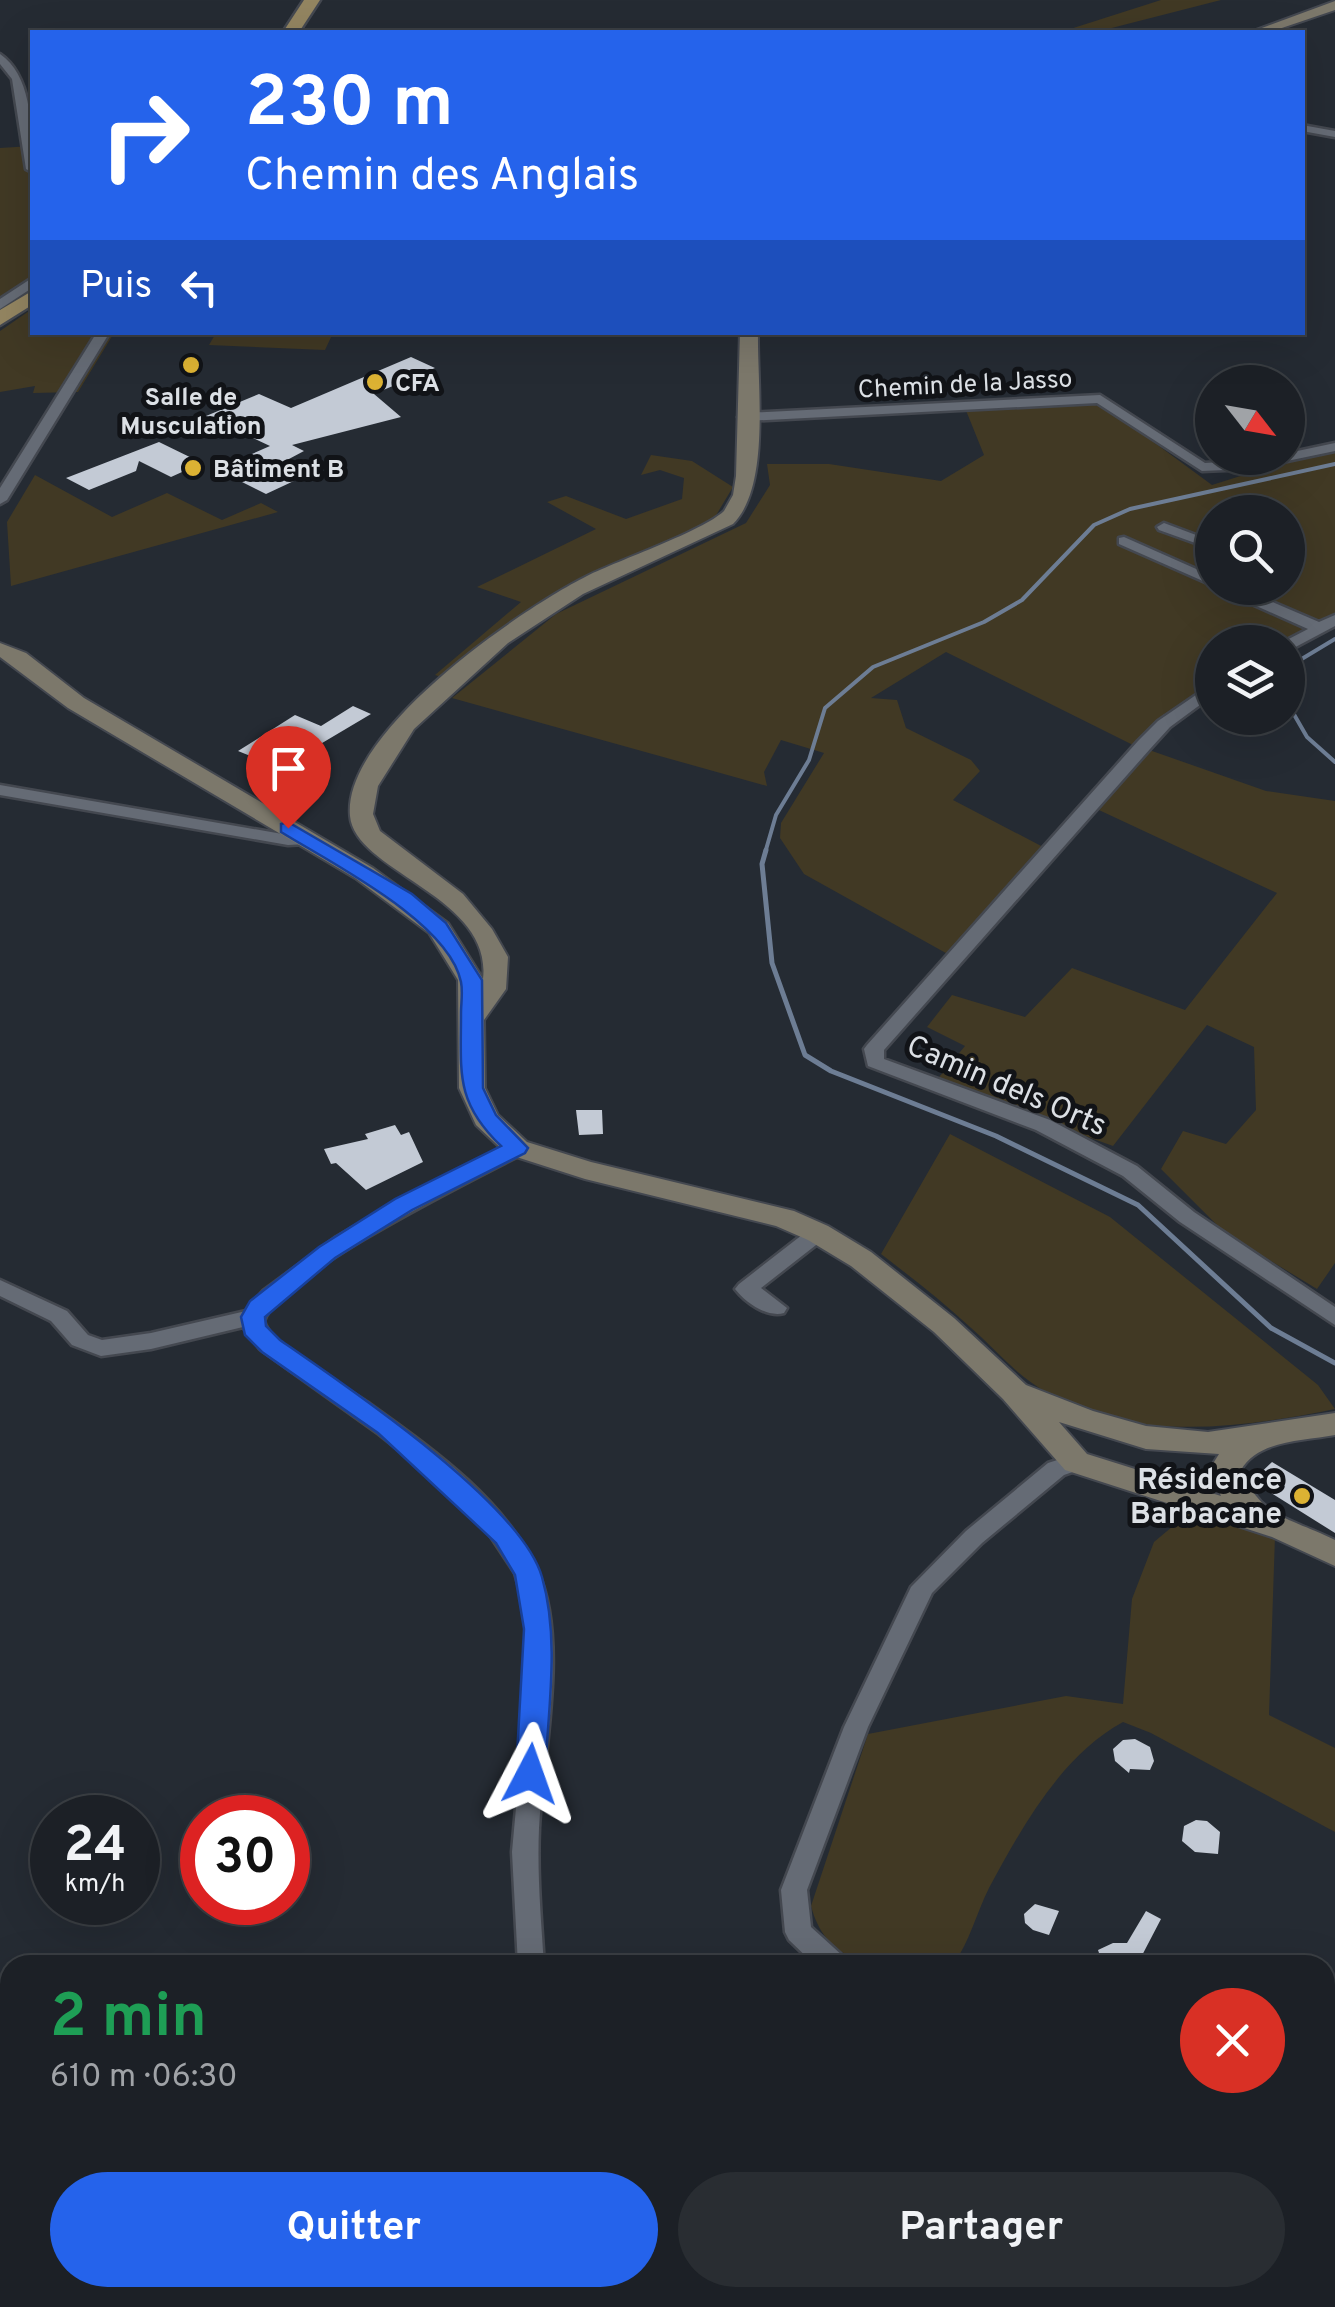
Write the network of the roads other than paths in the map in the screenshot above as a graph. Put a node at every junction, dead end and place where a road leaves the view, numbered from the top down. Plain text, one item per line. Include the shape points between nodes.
1 (312, 0) edge
2 (1335, 5) edge
3 (292, 30) edge
4 (1264, 30) edge
5 (0, 57) edge
6 (1305, 129) edge
7 (1335, 134) edge
8 (30, 157) edge
9 (30, 283) edge
10 (30, 298) edge
11 (0, 305) edge
12 (0, 319) edge
13 (102, 335) edge
14 (749, 335) edge
15 (746, 417) junction
16 (1335, 447) edge
17 (1305, 453) edge
18 (1195, 462) edge
19 (0, 500) edge
20 (1164, 527) dead end
21 (1195, 539) edge
22 (1124, 541) dead end
23 (1195, 572) edge
24 (1267, 605) edge
25 (1335, 620) edge
26 (1319, 628) junction
27 (1305, 636) edge
28 (0, 649) edge
29 (1195, 701) edge
30 (0, 790) edge
31 (306, 839) junction
32 (471, 1019) junction
33 (516, 1148) junction
34 (818, 1232) junction
35 (0, 1288) edge
36 (776, 1308) dead end
37 (253, 1317) junction
38 (1335, 1317) edge
39 (1014, 1391) junction
40 (1053, 1408) junction
41 (1335, 1424) edge
42 (1257, 1437) junction
43 (1143, 1438) junction
44 (1076, 1462) junction
45 (1254, 1519) junction
46 (1335, 1554) edge
47 (530, 1955) edge
48 (823, 1955) edge

1 - 3 main road
2 - 4 main road
5 - 8 street via 17,79
6 - 7 street
9 - 11 street
10 - 12 main road
13 - 19 street
14 - 15 main road
15 - 18 street, Chemin de la Jasso via 1100,398
15 - 32 main road via 744,496 736,511 514,628 422,706 371,775 361,815 369,833 441,887 490,942 500,972 491,997
16 - 17 street, Chemin de la Jasso
20 - 21 street
22 - 23 street
24 - 26 street
25 - 26 street
26 - 27 street
28 - 31 main road via 76,703
29 - 38 street, Camin dels Orts via 1144,745 874,1049 875,1062 1043,1126 1130,1171
30 - 31 street
31 - 32 main road via 439,928 471,980
32 - 33 main road via 472,1088 486,1119
33 - 34 main road
33 - 37 street via 347,1239
34 - 36 street via 746,1290
34 - 39 main road via 922,1306
35 - 37 street via 59,1316 80,1340 101,1348
37 - 47 street via 254,1329 271,1346 387,1426 470,1500 506,1536 528,1574 538,1629 524,1852
39 - 40 main road
39 - 44 main road
40 - 43 main road
40 - 44 main road via 1077,1438
41 - 42 main road
42 - 43 main road via 1192,1443
42 - 45 main road via 1238,1448 1225,1470
43 - 44 main road via 1093,1442
44 - 45 main road
44 - 48 street via 1042,1480 923,1587 864,1709 794,1890 798,1932
45 - 46 main road

